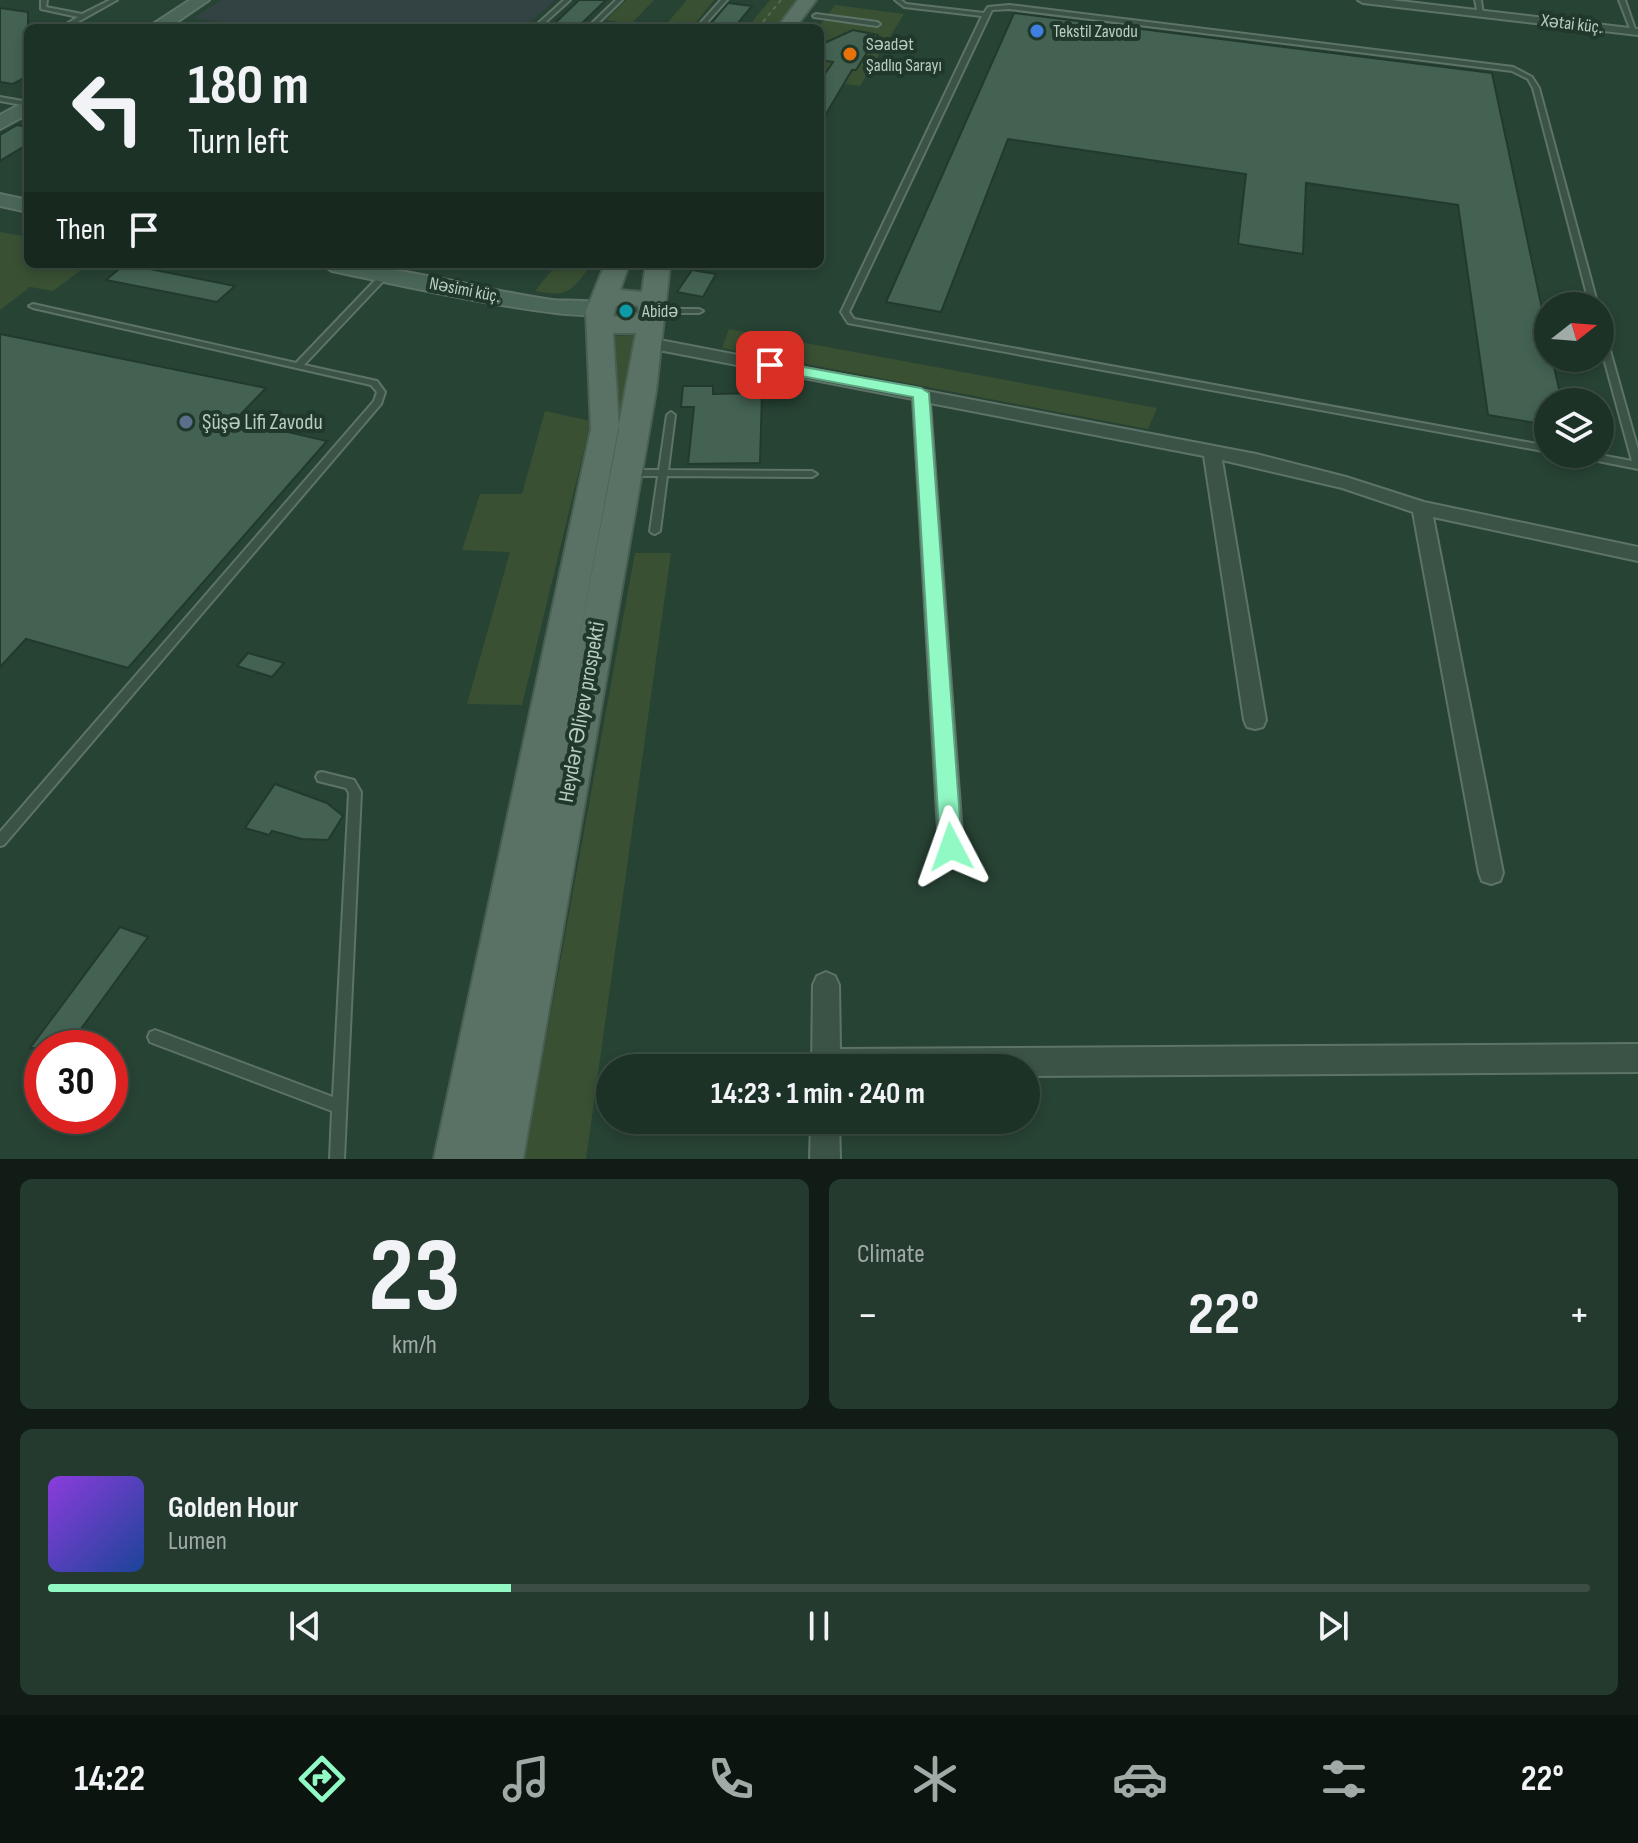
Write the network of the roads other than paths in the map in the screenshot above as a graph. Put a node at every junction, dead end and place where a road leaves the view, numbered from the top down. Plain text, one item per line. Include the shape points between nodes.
1 (44, 0) edge
2 (114, 0) edge
3 (201, 0) edge
4 (567, 0) edge
5 (619, 0) edge
6 (724, 0) edge
7 (828, 0) edge
8 (898, 0) edge
9 (1363, 0) edge
10 (1478, 0) edge
11 (1622, 0) edge
12 (1481, 14) junction
13 (810, 15) edge
14 (985, 15) junction
15 (83, 16) junction
16 (70, 24) edge
17 (165, 24) edge
18 (540, 24) edge
19 (594, 24) edge
20 (703, 24) edge
21 (877, 24) dead end
22 (1636, 31) edge
23 (0, 99) edge
24 (24, 104) edge
25 (24, 108) edge
26 (0, 123) edge
27 (0, 200) edge
28 (24, 205) edge
29 (355, 268) edge
30 (616, 268) edge
31 (658, 268) edge
32 (386, 274) junction
33 (1590, 292) edge
34 (33, 306) dead end
35 (699, 311) dead end
36 (599, 313) junction
37 (651, 327) junction
38 (298, 366) junction
39 (1612, 372) edge
40 (921, 393) junction
41 (671, 415) dead end
42 (1534, 446) edge
43 (1212, 451) junction
44 (1614, 461) edge
45 (1638, 465) edge
46 (626, 473) junction
47 (662, 474) junction
48 (812, 474) dead end
49 (1422, 508) junction
50 (655, 531) dead end
51 (1638, 554) edge
52 (1255, 720) dead end
53 (322, 777) dead end
54 (0, 841) edge
55 (951, 847) dead end
56 (1491, 873) dead end
57 (826, 985) dead end
58 (155, 1037) dead end
59 (826, 1054) edge
60 (1638, 1058) edge
61 (1040, 1064) edge
62 (340, 1107) junction
63 (825, 1134) edge
64 (337, 1159) edge
65 (457, 1159) edge
66 (500, 1159) edge
67 (825, 1159) edge

1 - 15 lane via 43,8
2 - 15 lane
3 - 17 street
4 - 18 lane
5 - 19 lane
6 - 20 lane
7 - 13 main road
8 - 14 lane
9 - 12 street, Xətai küç.
10 - 12 lane
11 - 22 lane
12 - 22 street, Xətai küç.
13 - 21 lane
14 - 33 lane via 990,8 1009,7 1524,73 1536,88
14 - 42 lane via 845,312 851,321
15 - 16 lane
23 - 24 lane
25 - 26 street
27 - 28 street
29 - 32 street, Nəsimi küç.
30 - 36 main road, Heydər Əliyev prospekti
31 - 37 main road, Heydər Əliyev prospekti
32 - 36 street, Nəsimi küç.
32 - 38 lane
34 - 38 lane
35 - 37 lane
36 - 37 main road via 615,298 633,296 648,301
36 - 65 main road, Heydər Əliyev prospekti via 605,429
37 - 40 street
37 - 46 main road, Heydər Əliyev prospekti
38 - 54 lane via 374,383 381,392 378,402
39 - 45 lane
40 - 43 street
40 - 55 street
41 - 47 lane
43 - 49 street via 1346,483
43 - 52 street
44 - 45 lane
46 - 47 lane
46 - 66 main road, Heydər Əliyev prospekti
47 - 48 lane
47 - 50 lane
49 - 51 street
49 - 56 street
53 - 62 lane via 350,784 355,792
57 - 59 street
58 - 62 lane
60 - 61 street
62 - 64 lane
63 - 67 street

